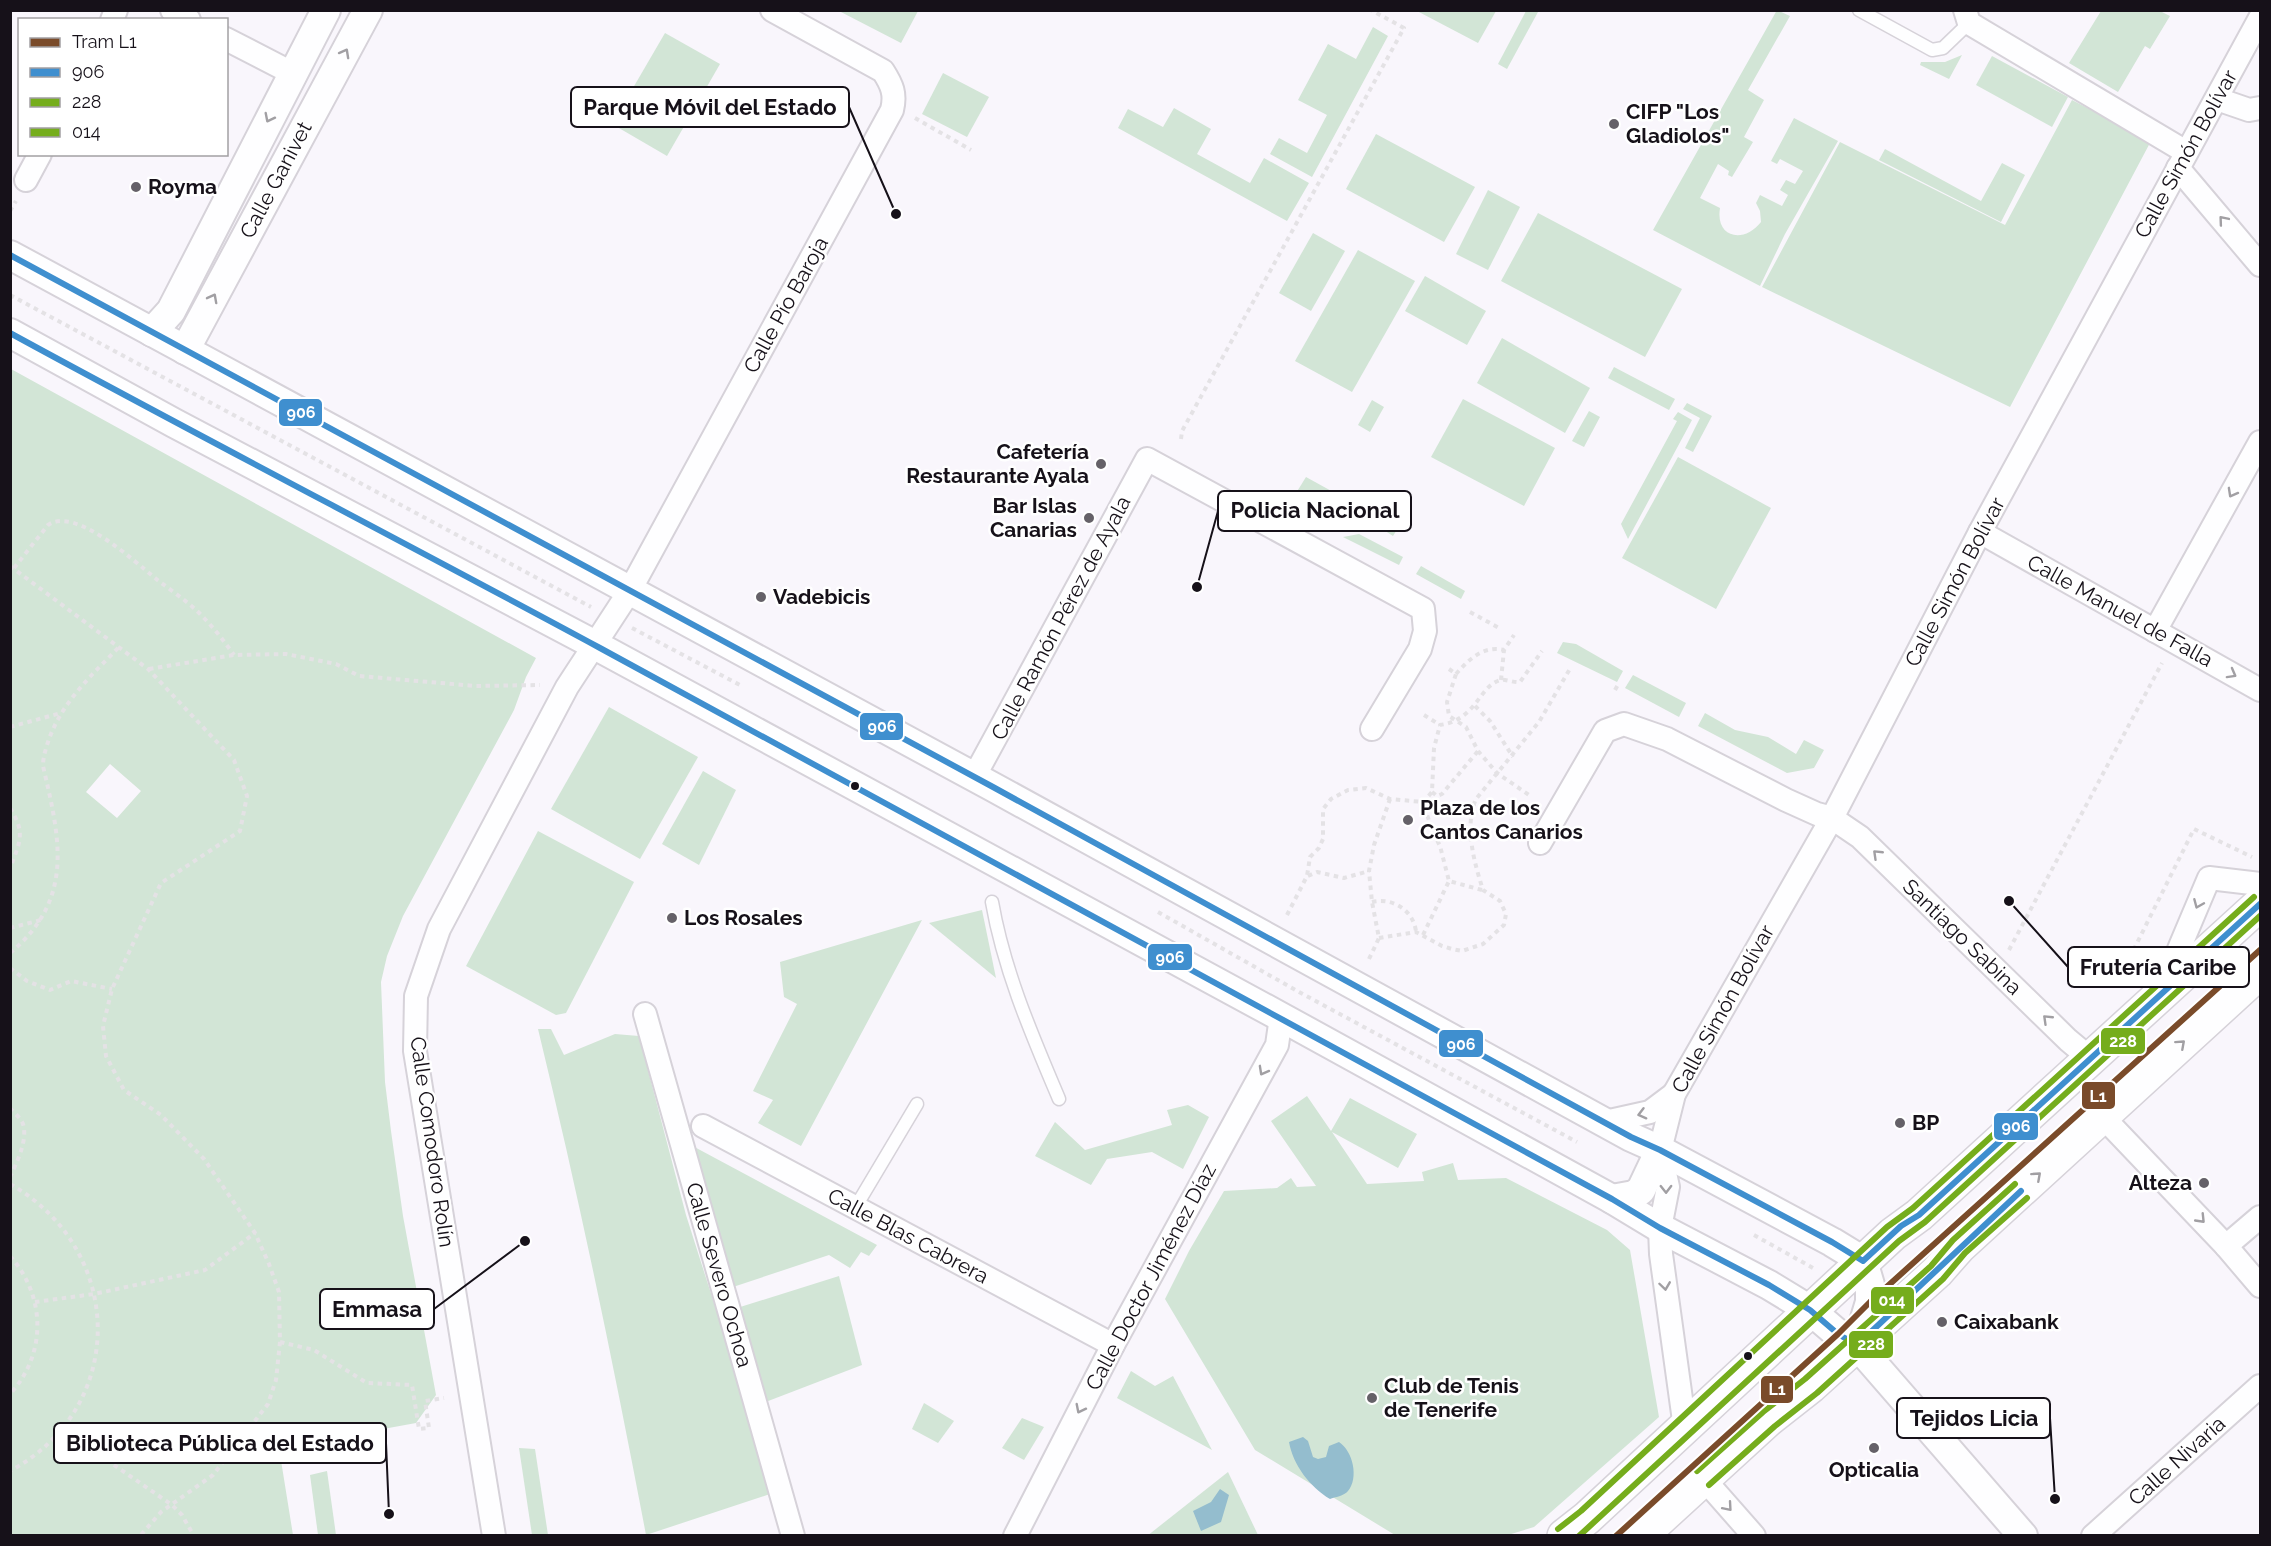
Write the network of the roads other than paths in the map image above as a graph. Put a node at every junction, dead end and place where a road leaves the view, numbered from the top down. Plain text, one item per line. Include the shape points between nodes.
1 (171, 10) edge
2 (326, 10) edge
3 (368, 10) edge
4 (772, 10) edge
5 (1858, 10) edge
6 (1967, 17) edge
7 (185, 18) edge
8 (2260, 18) edge
9 (228, 40) edge
10 (292, 73) junction
11 (324, 91) junction
12 (2217, 99) junction
13 (2260, 108) edge
14 (38, 156) edge
15 (2182, 160) junction
16 (26, 180) dead end
17 (10, 255) edge
18 (2260, 265) edge
19 (152, 332) junction
20 (10, 333) edge
21 (185, 350) junction
22 (2260, 442) edge
23 (1980, 532) junction
24 (629, 592) junction
25 (2155, 631) junction
26 (594, 645) junction
27 (2260, 690) edge
28 (1372, 729) dead end
29 (974, 777) junction
30 (1832, 818) junction
31 (1540, 843) dead end
32 (2260, 884) edge
33 (992, 902) dead end
34 (2260, 904) edge
35 (2260, 972) edge
36 (2176, 980) junction
37 (645, 1014) dead end
38 (1281, 1017) junction
39 (2092, 1056) junction
40 (1674, 1094) junction
41 (1059, 1099) dead end
42 (917, 1104) dead end
43 (2102, 1116) junction
44 (1605, 1122) junction
45 (702, 1126) dead end
46 (1660, 1149) junction
47 (1612, 1199) junction
48 (855, 1208) junction
49 (2260, 1217) edge
50 (1660, 1228) junction
51 (2226, 1246) junction
52 (1851, 1272) junction
53 (2260, 1286) edge
54 (1809, 1310) junction
55 (1113, 1345) junction
56 (1857, 1345) junction
57 (2260, 1386) edge
58 (1684, 1428) junction
59 (1703, 1478) junction
60 (494, 1536) edge
61 (793, 1536) edge
62 (1015, 1536) edge
63 (1564, 1536) edge
64 (1641, 1536) edge
65 (1754, 1536) edge
66 (2024, 1536) edge
67 (2093, 1536) edge

1 - 7 street
2 - 10 street, Calle Ganivet
11 -> 3 street, Calle Ganivet
4 - 24 street, Calle Pío Baroja via 883,71 895,97 888,117
5 - 6 lane via 1932,50 1942,48
6 - 15 street
8 - 12 street, Calle Simón Bolívar
9 - 10 street
10 - 11 street
10 -> 19 street, Calle Ganivet via 171,311
21 -> 11 street, Calle Ganivet
12 - 13 street via 2249,110
12 - 15 street, Calle Simón Bolívar
14 - 16 street
18 -> 15 street
15 - 23 street, Calle Simón Bolívar
17 - 19 street
19 - 21 street
20 - 26 street
21 - 24 street
22 -> 25 street
23 - 25 street, Calle Manuel de Falla
23 - 30 street, Calle Simón Bolívar
24 - 26 street, Calle Pío Baroja
24 - 29 street
25 -> 27 street, Calle Manuel de Falla
26 - 38 street
26 - 60 street, Calle Comodoro Rolín via 567,687 439,929 416,996 415,1051
28 - 29 street, Calle Ramón Pérez de Ayala via 1420,649 1425,631 1423,609 1147,459
29 - 44 street
30 - 31 street, Santiago Sabina via 1802,808 1667,739 1624,724 1605,731
39 -> 30 street, Santiago Sabina via 2068,1040 1860,837
30 - 40 street, Calle Simón Bolívar
32 -> 36 street via 2209,878 2179,949
33 - 41 lane via 1007,967
34 - 36 main road
43 -> 35 main road
36 - 39 main road
37 - 61 street, Calle Severo Ochoa
38 - 47 street
38 -> 55 street, Calle Doctor Jiménez Díaz via 1277,1045
39 - 52 main road
40 -> 44 street via 1650,1112
40 - 46 street, Calle Simón Bolívar
42 - 48 lane
43 -> 51 street
56 -> 43 main road
44 - 46 street
45 - 48 street, Calle Blas Cabrera
46 - 47 street via 1641,1190
46 -> 50 street via 1668,1186
46 - 52 street
47 - 50 street
48 - 55 street, Calle Blas Cabrera
49 - 51 street
50 - 54 street
50 -> 58 street
51 - 53 street
52 - 54 main road
52 - 56 street via 1870,1285 1870,1302
54 - 56 street
54 - 58 main road
55 -> 62 street, Calle Doctor Jiménez Díaz
56 - 59 main road
56 - 66 street
57 - 67 street, Calle Nivaria
58 - 63 main road
59 - 64 main road
59 -> 65 street

